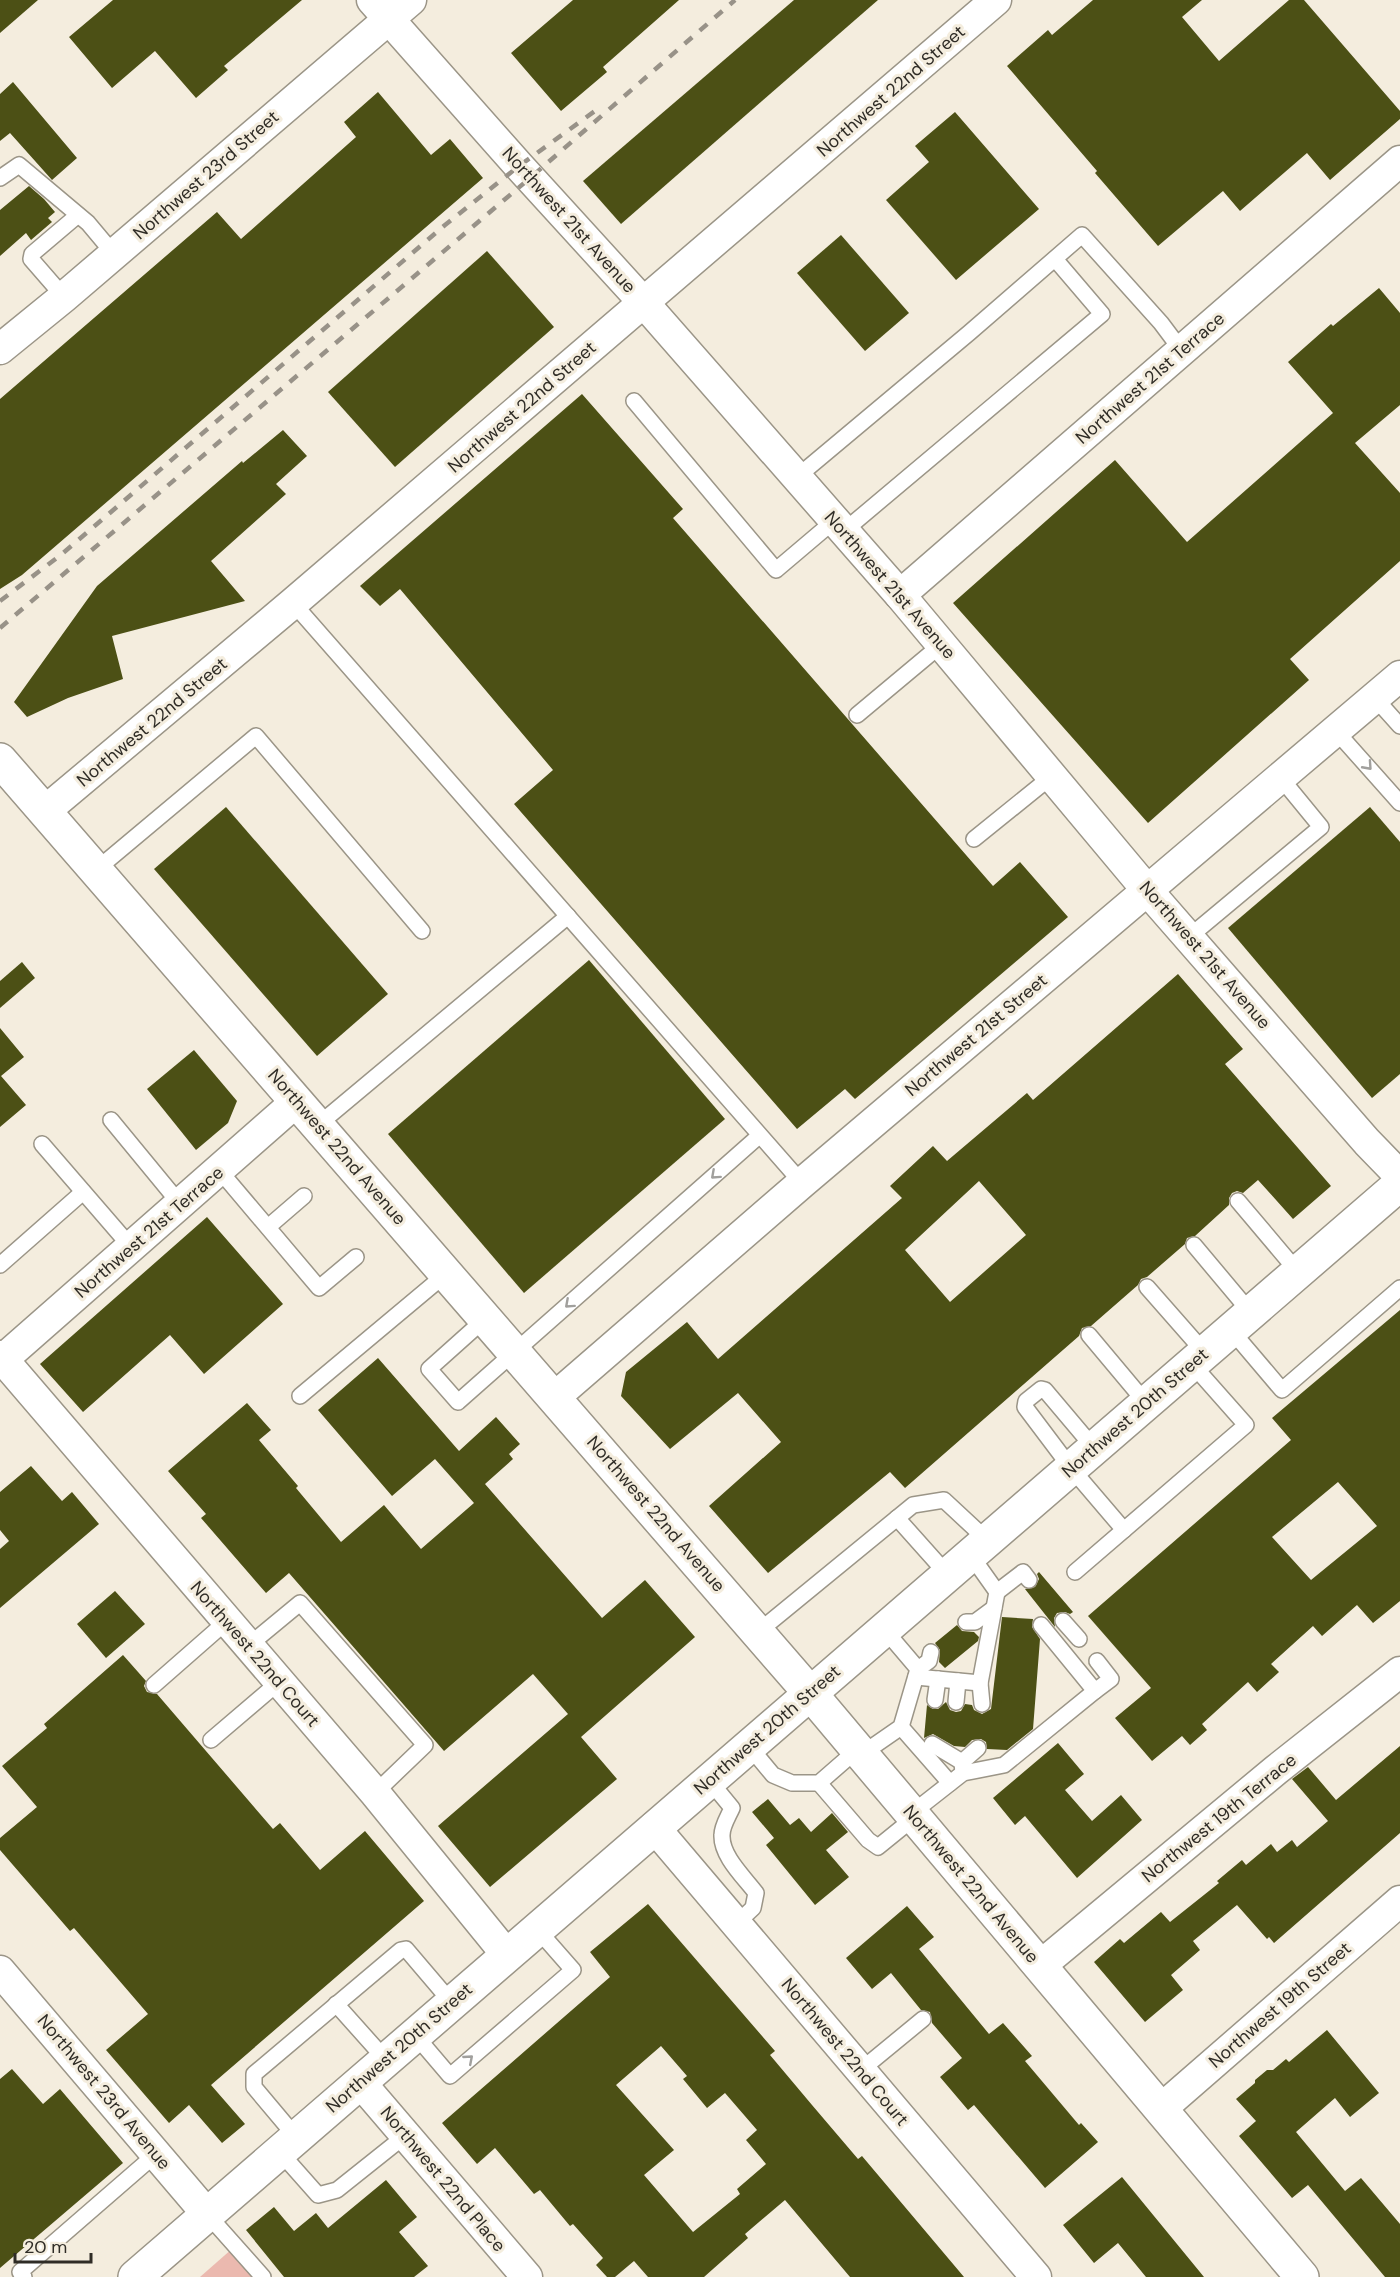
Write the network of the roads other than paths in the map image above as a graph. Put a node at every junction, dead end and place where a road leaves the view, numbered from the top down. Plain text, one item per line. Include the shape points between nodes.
1 (411, 0) edge
2 (996, 0) edge
3 (381, 10) edge
4 (1400, 161) edge
5 (0, 178) edge
6 (78, 215) junction
7 (114, 254) junction
8 (1055, 259) junction
9 (64, 297) junction
10 (644, 303) junction
11 (0, 349) edge
12 (1182, 351) junction
13 (634, 401) dead end
14 (797, 477) junction
15 (839, 526) junction
16 (900, 596) junction
17 (293, 603) junction
18 (942, 644) junction
19 (1400, 675) edge
20 (1374, 697) junction
21 (857, 715) dead end
22 (1400, 726) edge
23 (1335, 730) junction
24 (0, 760) edge
25 (1052, 776) junction
26 (1280, 777) junction
27 (1400, 803) edge
28 (45, 811) junction
29 (974, 839) dead end
30 (96, 870) junction
31 (1148, 890) junction
32 (568, 916) junction
33 (422, 931) dead end
34 (1189, 937) junction
35 (297, 1101) junction
36 (111, 1120) dead end
37 (318, 1125) junction
38 (759, 1136) junction
39 (42, 1144) dead end
40 (220, 1171) junction
41 (1400, 1176) edge
42 (802, 1183) junction
43 (1400, 1184) edge
44 (83, 1192) junction
45 (304, 1196) dead end
46 (1238, 1201) dead end
47 (181, 1204) junction
48 (268, 1227) junction
49 (1194, 1245) dead end
50 (131, 1247) junction
51 (356, 1257) dead end
52 (0, 1265) edge
53 (1298, 1272) junction
54 (447, 1273) junction
55 (1147, 1287) dead end
56 (1400, 1288) edge
57 (486, 1318) junction
58 (1241, 1322) junction
59 (1089, 1335) dead end
60 (516, 1352) junction
61 (1198, 1358) junction
62 (1, 1359) edge
63 (300, 1396) dead end
64 (555, 1397) junction
65 (1146, 1403) junction
66 (1083, 1458) junction
67 (897, 1518) junction
68 (1124, 1530) junction
69 (968, 1556) junction
70 (1075, 1572) dead end
71 (1029, 1580) dead end
72 (997, 1592) junction
73 (995, 1618) junction
74 (227, 1621) junction
75 (1063, 1621) dead end
76 (972, 1625) dead end
77 (1041, 1625) dead end
78 (884, 1629) junction
79 (758, 1632) junction
80 (1079, 1640) dead end
81 (248, 1646) junction
82 (1040, 1646) dead end
83 (1059, 1648) junction
84 (1097, 1661) dead end
85 (927, 1664) junction
86 (1400, 1672) edge
87 (938, 1679) junction
88 (958, 1681) junction
89 (279, 1682) junction
90 (980, 1683) junction
91 (154, 1685) dead end
92 (1095, 1691) junction
93 (810, 1693) junction
94 (935, 1700) dead end
95 (956, 1702) dead end
96 (982, 1704) dead end
97 (901, 1727) junction
98 (211, 1740) dead end
99 (932, 1744) dead end
100 (749, 1746) junction
101 (953, 1746) dead end
102 (978, 1748) dead end
103 (860, 1751) junction
104 (962, 1767) junction
105 (709, 1780) junction
106 (819, 1782) junction
107 (950, 1783) junction
108 (375, 1793) junction
109 (913, 1815) junction
110 (654, 1827) junction
111 (1400, 1900) edge
112 (736, 1924) junction
113 (537, 1929) junction
114 (507, 1955) junction
115 (1040, 1966) junction
116 (0, 1971) edge
117 (452, 2002) junction
118 (336, 2004) junction
119 (923, 2019) dead end
120 (415, 2035) junction
121 (386, 2060) junction
122 (861, 2070) junction
123 (360, 2082) junction
124 (1161, 2109) junction
125 (406, 2135) junction
126 (288, 2144) junction
127 (156, 2154) junction
128 (207, 2214) junction
129 (24, 2277) edge
130 (135, 2277) edge
131 (263, 2277) edge
132 (526, 2277) edge
133 (1036, 2277) edge
134 (1302, 2277) edge

1 - 3 street, Northwest 23rd Street
2 - 10 street, Northwest 22nd Street
3 - 7 street, Northwest 23rd Street
3 - 10 street, Northwest 21st Avenue
4 - 12 street, Northwest 21st Terrace
5 - 6 lane via 20,165
6 - 7 lane
6 - 9 lane via 31,259
7 - 9 street, Northwest 23rd Street
8 - 12 lane via 1082,235
8 - 14 lane
8 - 15 lane via 1102,314
9 - 11 street, Northwest 23rd Street
10 - 14 street, Northwest 21st Avenue
10 - 17 street, Northwest 22nd Street
12 - 16 street, Northwest 21st Terrace
13 - 15 lane via 776,570
14 - 15 street, Northwest 21st Avenue
15 - 16 street, Northwest 21st Avenue
16 - 18 street, Northwest 21st Avenue
17 - 28 street, Northwest 22nd Street
17 - 32 lane
18 - 21 lane
18 - 25 street, Northwest 21st Avenue
19 - 20 street, Northwest 21st Street
20 - 22 lane
20 - 23 street, Northwest 21st Street
23 - 26 street, Northwest 21st Street
23 -> 27 lane
24 - 28 main road, Northwest 22nd Avenue
25 - 29 lane
25 - 31 street, Northwest 21st Avenue
26 - 31 street, Northwest 21st Street
26 - 34 lane via 1322,827
28 - 30 main road, Northwest 22nd Avenue
30 - 33 lane via 255,736
30 - 35 main road, Northwest 22nd Avenue
31 - 34 street, Northwest 21st Avenue
31 - 42 street, Northwest 21st Street
32 - 37 lane
32 - 38 lane
34 - 41 street, Northwest 21st Avenue
35 - 37 main road, Northwest 22nd Avenue
35 - 40 street, Northwest 21st Terrace
36 - 47 lane
37 - 54 main road, Northwest 22nd Avenue
38 - 42 lane
38 -> 60 lane
39 - 44 lane
40 - 47 street, Northwest 21st Terrace
40 - 48 lane
42 - 64 street, Northwest 21st Street
43 - 53 main road, Northwest 20th Street
44 - 50 lane
44 - 52 lane
45 - 48 lane
46 - 53 lane
47 - 50 street, Northwest 21st Terrace
48 - 51 lane via 319,1288
49 - 58 lane
50 - 62 street, Northwest 21st Terrace
53 - 58 main road, Northwest 20th Street
54 - 57 main road, Northwest 22nd Avenue
54 - 63 lane
55 - 61 lane
56 - 58 lane via 1282,1390
57 - 60 main road, Northwest 22nd Avenue
57 - 60 lane via 429,1369 458,1402
58 - 61 main road, Northwest 20th Street
59 - 65 lane
60 - 64 main road, Northwest 22nd Avenue
61 - 65 main road, Northwest 20th Street
61 - 68 lane via 1246,1425
62 - 74 street, Northwest 22nd Court
64 - 79 main road, Northwest 22nd Avenue
65 - 66 main road, Northwest 20th Street
66 - 68 lane
66 - 69 main road, Northwest 20th Street
67 - 69 lane
67 - 69 lane via 913,1505 944,1500
67 - 79 lane
68 - 70 lane
69 - 72 lane
69 - 78 main road, Northwest 20th Street
71 - 72 lane via 1023,1572
72 - 73 lane
73 - 76 lane
73 - 90 lane
74 - 81 street, Northwest 22nd Court
74 - 91 lane
75 - 80 lane
77 - 83 lane
78 - 85 lane
78 - 93 main road, Northwest 20th Street
79 - 93 main road, Northwest 22nd Avenue
81 - 89 street, Northwest 22nd Court
81 - 108 lane via 300,1603 425,1745
82 - 83 lane
83 - 92 lane
84 - 92 lane via 1111,1679
85 - 87 lane
85 - 97 lane
86 - 115 street, Northwest 19th Terrace
87 - 88 lane
87 - 94 lane
88 - 90 lane
88 - 95 lane
89 - 98 lane
89 - 108 street, Northwest 22nd Court
90 - 96 lane
92 - 104 lane via 1004,1765
93 - 100 main road, Northwest 20th Street
93 - 103 main road, Northwest 22nd Avenue
97 - 103 lane
97 - 107 lane
99 - 104 lane
100 - 105 main road, Northwest 20th Street
100 - 106 lane via 773,1775 792,1784
101 - 104 lane
102 - 104 lane
103 - 106 lane
103 - 109 main road, Northwest 22nd Avenue
104 - 107 lane
105 - 110 main road, Northwest 20th Street
105 - 112 lane via 732,1808 722,1835 724,1849 756,1893 753,1908
106 - 109 lane via 878,1847
107 - 109 lane
108 - 114 street, Northwest 22nd Court
109 - 115 main road, Northwest 22nd Avenue
110 - 112 street, Northwest 22nd Court
110 - 113 main road, Northwest 20th Street
111 - 124 street, Northwest 19th Street
112 - 122 street, Northwest 22nd Court
113 - 114 main road, Northwest 20th Street
120 -> 113 lane via 450,2076 564,1978 573,1970
114 - 117 main road, Northwest 20th Street
115 - 124 main road, Northwest 22nd Avenue
116 - 127 street, Northwest 23rd Avenue
117 - 118 lane via 406,1949
117 - 120 main road, Northwest 20th Street
118 - 121 lane
118 - 126 lane via 254,2074 254,2087
119 - 122 lane
120 - 121 main road, Northwest 20th Street
121 - 123 main road, Northwest 20th Street
122 - 133 street, Northwest 22nd Court
123 - 125 street, Northwest 22nd Place
123 - 126 main road, Northwest 20th Street
124 - 134 main road, Northwest 22nd Avenue
125 - 126 lane via 338,2190 318,2195
125 - 132 street, Northwest 22nd Place
126 - 128 main road, Northwest 20th Street
127 - 128 street, Northwest 23rd Avenue
127 - 129 lane via 20,2272
128 - 130 main road, Northwest 20th Street
128 - 131 lane

